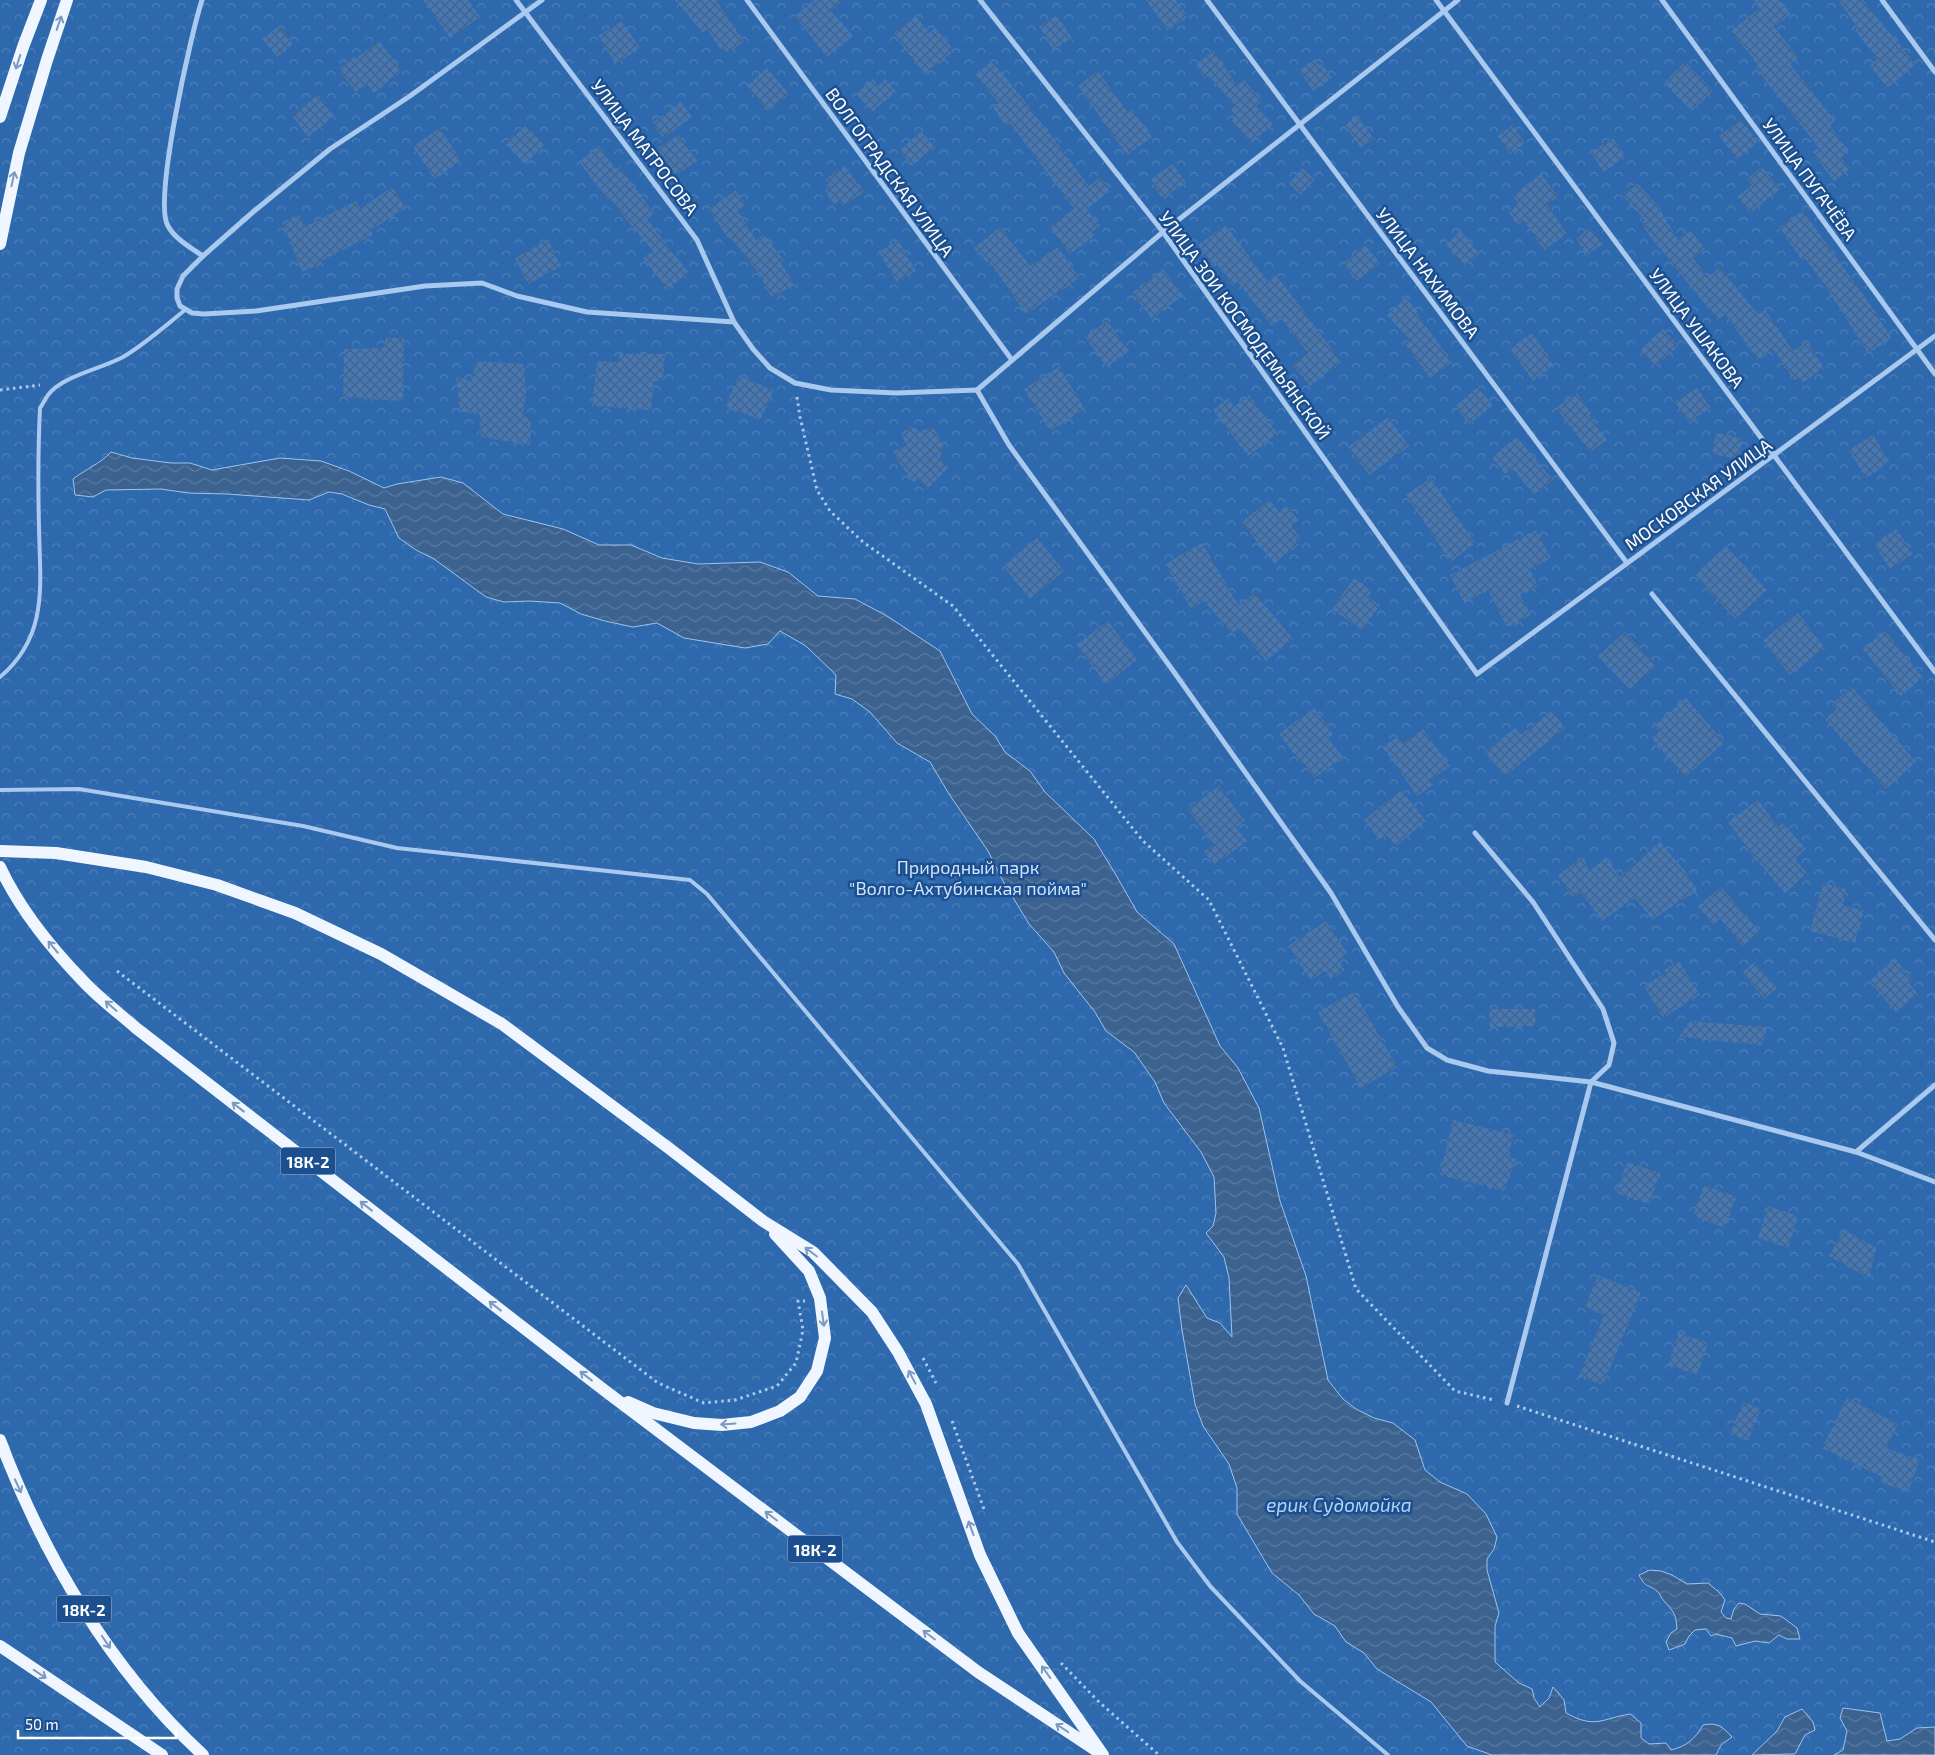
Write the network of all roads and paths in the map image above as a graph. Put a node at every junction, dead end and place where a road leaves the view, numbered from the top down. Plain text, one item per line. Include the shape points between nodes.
1 (41, 0) edge
2 (68, 0) edge
3 (202, 0) edge
4 (516, 0) edge
5 (542, 0) edge
6 (747, 0) edge
7 (980, 0) edge
8 (1207, 0) edge
9 (1436, 0) edge
10 (1458, 0) edge
11 (1662, 0) edge
12 (1882, 0) edge
13 (1444, 10) junction
14 (526, 12) junction
15 (1935, 72) edge
16 (0, 117) edge
17 (1301, 124) junction
18 (1163, 232) junction
19 (0, 244) edge
20 (203, 256) junction
21 (185, 310) junction
22 (734, 322) junction
23 (1935, 336) edge
24 (1918, 349) junction
25 (1012, 360) junction
26 (1935, 374) edge
27 (61, 382) junction
28 (796, 383) junction
29 (0, 390) edge
30 (977, 390) junction
31 (1774, 455) junction
32 (1627, 563) junction
33 (1652, 594) dead end
34 (1935, 672) edge
35 (1477, 674) joint
36 (0, 677) edge
37 (0, 790) edge
38 (1475, 833) dead end
39 (0, 851) edge
40 (0, 867) edge
41 (1935, 940) edge
42 (117, 971) dead end
43 (1591, 1082) junction
44 (1935, 1085) edge
45 (1856, 1152) junction
46 (1935, 1182) edge
47 (762, 1221) junction
48 (820, 1301) junction
49 (920, 1355) dead end
50 (937, 1386) dead end
51 (604, 1390) junction
52 (1506, 1403) junction
53 (951, 1418) dead end
54 (0, 1440) edge
55 (986, 1516) dead end
56 (1935, 1542) edge
57 (0, 1646) edge
58 (1055, 1656) dead end
59 (162, 1755) edge
60 (203, 1755) edge
61 (1103, 1755) edge
62 (1159, 1755) edge
63 (1388, 1755) edge

1 -> 16 main road
19 -> 2 main road via 19,152
3 - 20 street via 180,87 164,214 168,226 178,237
4 - 14 street, УЛИЦА МАТРОСОВА
5 - 14 street
6 - 25 street, ВОЛГОГРАДСКАЯ УЛИЦА
7 - 18 street, УЛИЦА ЗОИ КОСМОДЕМЬЯНСКОЙ
8 - 17 street, УЛИЦА НАХИМОВА
9 - 13 street, УЛИЦА УШАКОВА
10 - 13 street
11 - 24 street, УЛИЦА ПУГАЧЁВА
12 - 15 street
13 - 17 street
13 - 31 street, УЛИЦА УШАКОВА
14 - 20 street via 330,149
14 - 22 street, УЛИЦА МАТРОСОВА via 698,240
17 - 18 street
17 - 32 street, УЛИЦА НАХИМОВА
18 - 25 street
18 - 35 street, УЛИЦА ЗОИ КОСМОДЕМЬЯНСКОЙ
20 - 21 street via 183,276 177,289 180,306
21 - 22 street via 204,314 256,311 425,286 482,283 517,296 587,312
21 - 27 lane via 122,357
22 - 28 street, УЛИЦА МАТРОСОВА via 770,368
23 - 24 street, МОСКОВСКАЯ УЛИЦА
24 - 26 street, УЛИЦА ПУГАЧЁВА
24 - 31 street, МОСКОВСКАЯ УЛИЦА
25 - 30 street
27 - 29 path
27 - 36 lane via 48,394 40,408 41,597 28,644
28 - 30 street, УЛИЦА МАТРОСОВА via 831,390 896,393
28 - 52 path via 800,417 817,490 830,510 863,542 954,606 1143,841 1208,900 1283,1048 1356,1289 1455,1391
30 - 43 street via 1008,445 1331,893 1398,1007 1427,1048 1447,1060 1488,1071
31 - 32 street, МОСКОВСКАЯ УЛИЦА
31 - 34 street, УЛИЦА УШАКОВА
32 - 35 street, МОСКОВСКАЯ УЛИЦА
33 - 41 street
37 - 63 lane via 79,789 303,826 397,848 690,880 707,894 1018,1264 1177,1542 1210,1586 1300,1681
38 - 43 street via 1533,902 1603,1009 1614,1043 1609,1065
39 - 47 main road via 56,853 146,867 217,885 294,913 381,954 502,1024
51 -> 40 main road, 18К-2 via 136,1028 85,983 30,920
42 - 48 path via 658,1383 704,1403 735,1400 777,1386 796,1363 803,1330 798,1301
43 - 45 street
43 - 52 street
44 - 45 street
45 - 46 street
47 - 48 main road via 809,1271
61 -> 47 main road via 1018,1633 980,1555 926,1404 898,1352 872,1312 814,1252
48 -> 51 main road via 825,1338 818,1370 800,1397 780,1411 750,1422 694,1424 653,1413
49 - 50 path
61 -> 51 main road, 18К-2 via 978,1672
52 - 56 path
53 - 55 path
54 -> 60 main road, 18К-2 via 15,1481 55,1564 108,1647 174,1728
57 -> 59 main road
58 - 62 path via 1099,1702

